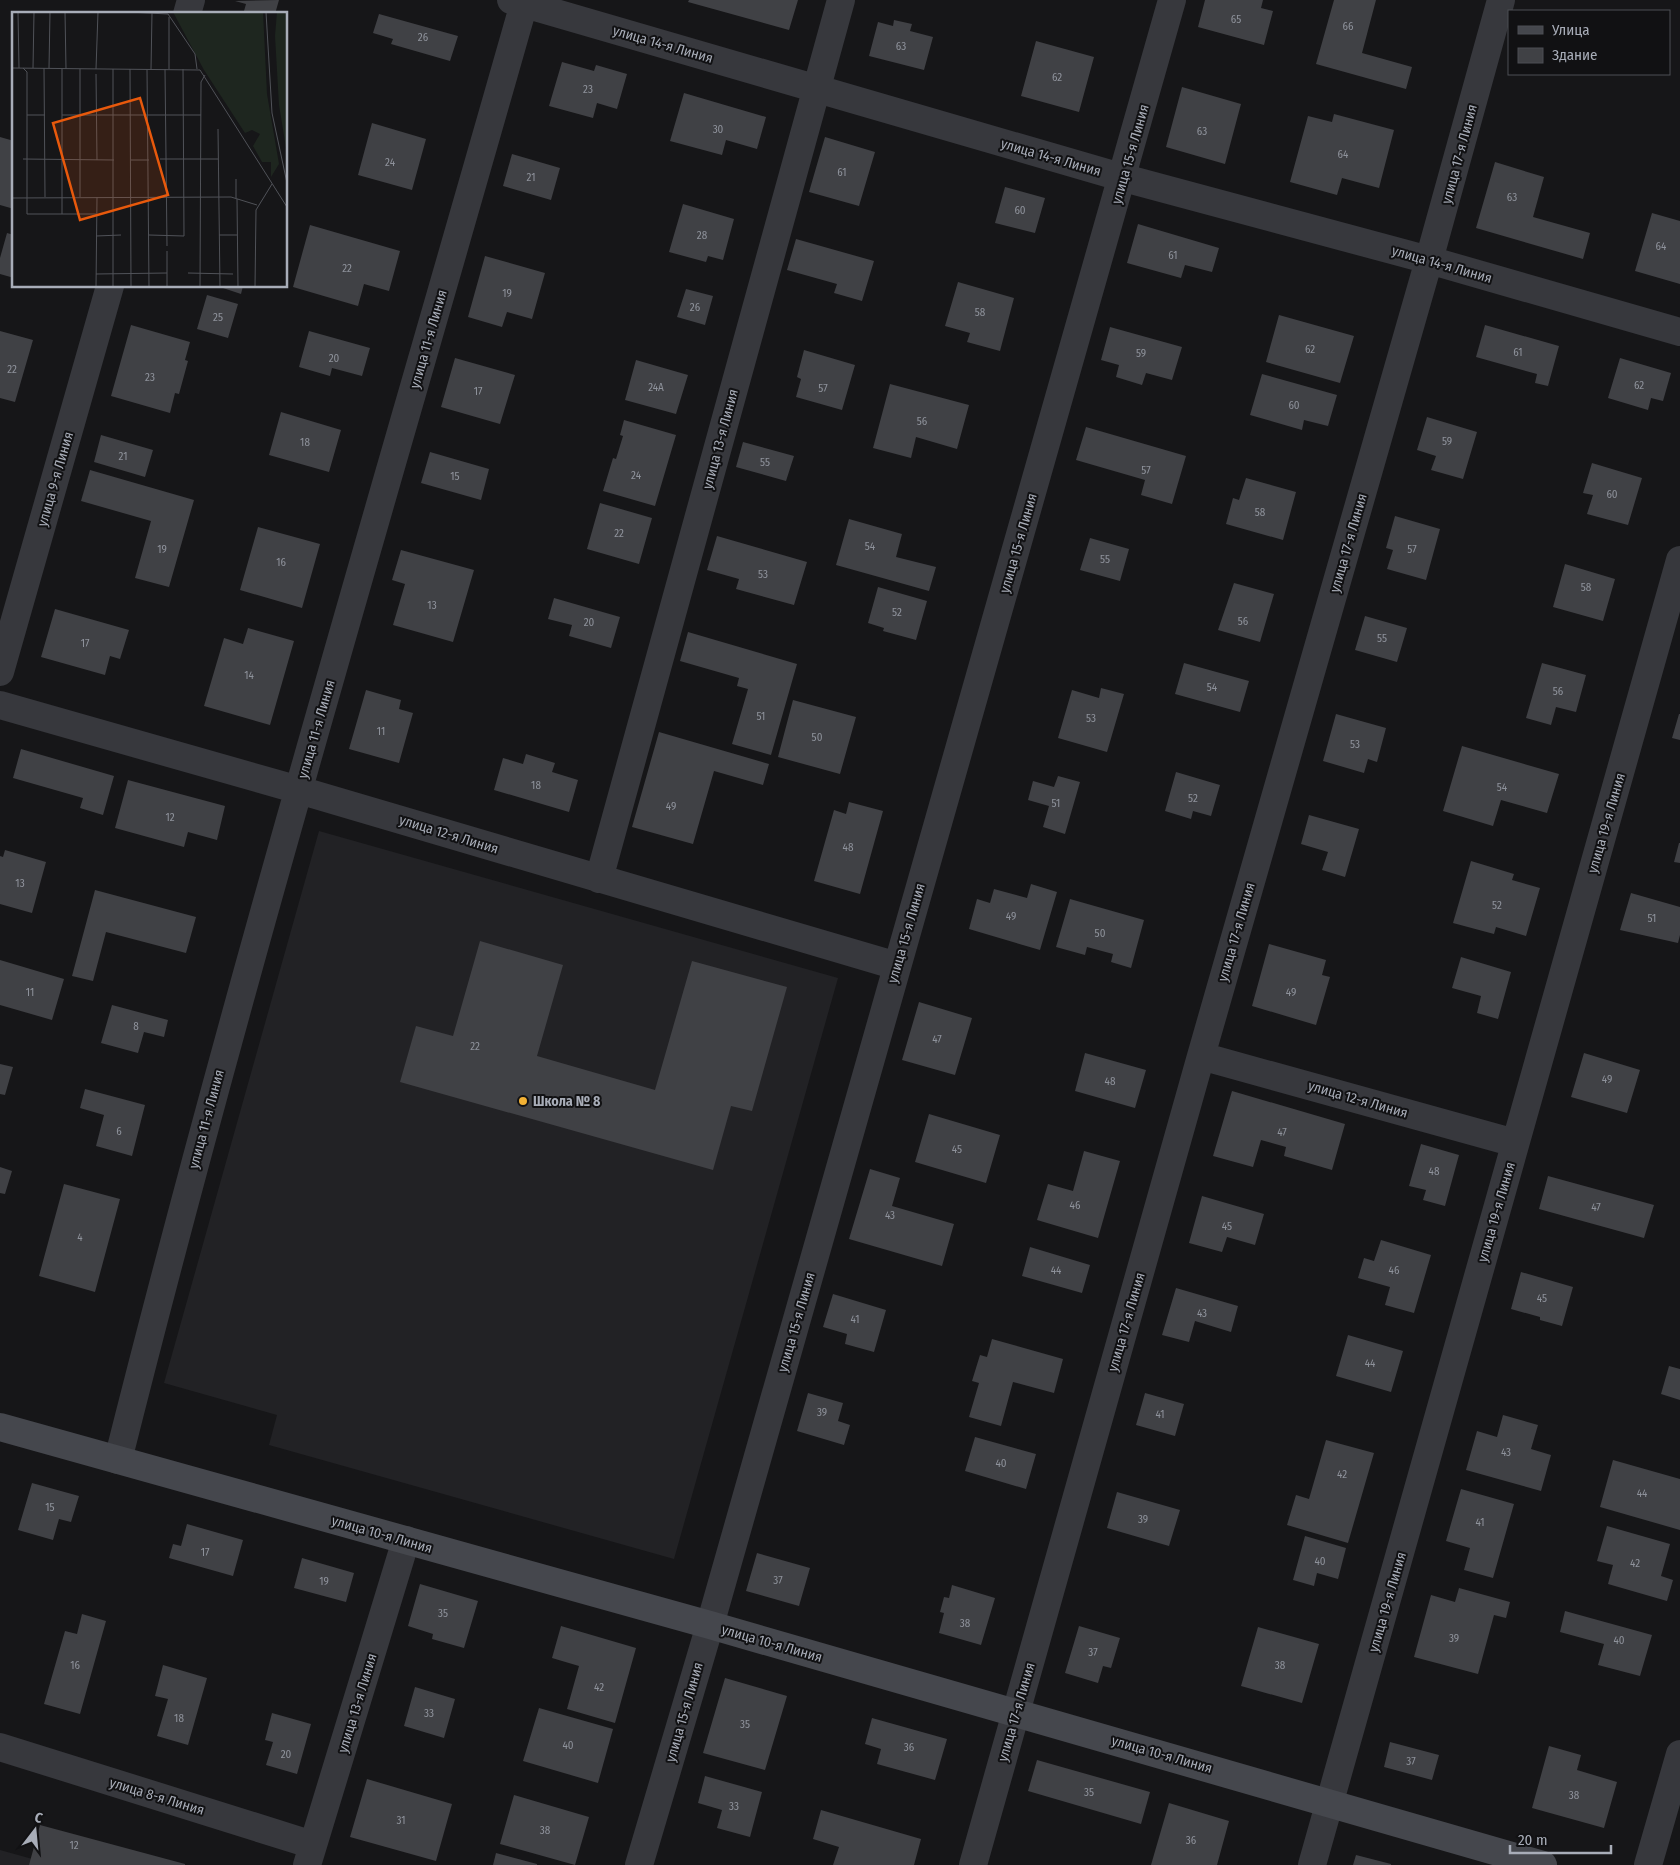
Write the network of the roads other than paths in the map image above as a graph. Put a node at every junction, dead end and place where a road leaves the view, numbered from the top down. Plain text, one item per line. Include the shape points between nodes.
1 (841, 0) edge
2 (1172, 0) edge
3 (1501, 0) edge
4 (520, 1) edge
5 (817, 89) junction
6 (1124, 178) junction
7 (1430, 260) junction
8 (109, 288) edge
9 (1680, 332) edge
10 (1680, 560) edge
11 (0, 672) edge
12 (0, 705) edge
13 (299, 790) junction
14 (599, 879) junction
15 (897, 966) junction
16 (1201, 1056) junction
17 (1515, 1143) junction
18 (0, 1427) edge
19 (118, 1460) junction
20 (406, 1540) junction
21 (710, 1625) junction
22 (1016, 1713) junction
23 (0, 1747) edge
24 (1680, 1754) edge
25 (1330, 1803) junction
26 (310, 1855) edge
27 (639, 1865) edge
28 (973, 1865) edge
29 (1312, 1865) edge
30 (1543, 1865) edge
31 (1648, 1865) edge

1 - 5 street, улица 13-я Линия
2 - 6 street, улица 15-я Линия
3 - 7 street, улица 17-я Линия
4 - 5 street, улица 14-я Линия
4 - 13 street, улица 11-я Линия
5 - 6 street, улица 14-я Линия
5 - 14 street, улица 13-я Линия
6 - 7 street, улица 14-я Линия
6 - 15 street, улица 15-я Линия
7 - 9 street, улица 14-я Линия
7 - 16 street, улица 17-я Линия
8 - 11 street, улица 9-я Линия
10 - 17 street, улица 19-я Линия
12 - 13 street, улица 12-я Линия
13 - 14 street, улица 12-я Линия
13 - 19 street, улица 11-я Линия via 175,1233
14 - 15 street, улица 12-я Линия
15 - 21 street, улица 15-я Линия
16 - 17 street, улица 12-я Линия
16 - 22 street, улица 17-я Линия
17 - 25 street, улица 19-я Линия
18 - 19 street, улица 10-я Линия
19 - 20 street, улица 10-я Линия
20 - 21 street, улица 10-я Линия
20 - 26 street, улица 13-я Линия
21 - 22 street, улица 10-я Линия
21 - 27 street, улица 15-я Линия
22 - 25 street, улица 10-я Линия
22 - 28 street, улица 17-я Линия
23 - 26 street, улица 8-я Линия
24 - 31 street
25 - 29 street, улица 19-я Линия
25 - 30 street, улица 10-я Линия

